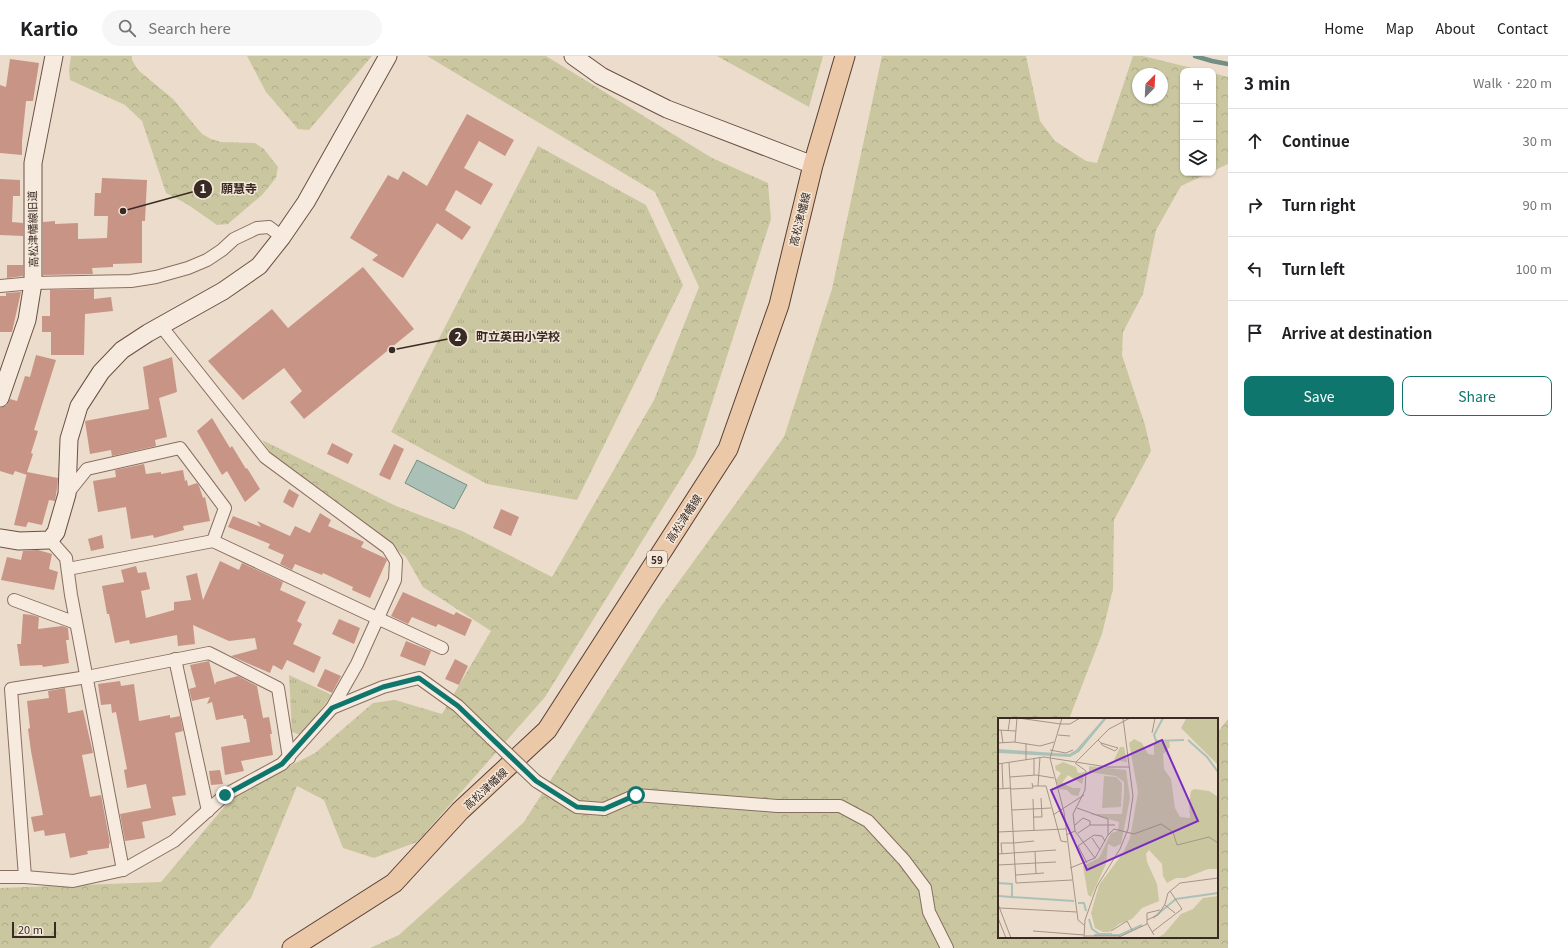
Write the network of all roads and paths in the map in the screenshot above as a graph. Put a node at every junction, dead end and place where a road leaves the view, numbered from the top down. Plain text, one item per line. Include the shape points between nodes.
1 (54, 56) edge
2 (388, 56) edge
3 (573, 56) edge
4 (845, 56) edge
5 (812, 165) junction
6 (282, 237) junction
7 (33, 283) junction
8 (0, 286) edge
9 (161, 326) junction
10 (0, 398) edge
11 (67, 494) junction
12 (0, 538) edge
13 (50, 540) junction
14 (213, 541) junction
15 (68, 569) junction
16 (14, 600) dead end
17 (377, 618) junction
18 (76, 623) junction
19 (442, 648) dead end
20 (175, 660) junction
21 (86, 677) junction
22 (332, 708) junction
23 (289, 758) junction
24 (208, 811) junction
25 (123, 870) junction
26 (0, 877) edge
27 (25, 877) junction
28 (292, 948) edge
29 (947, 948) edge

1 - 7 street, 高松津幡線旧道 via 33,163
2 - 6 street via 306,202
3 - 5 street via 601,76 667,110
4 - 5 main road, 高松津幡線 / 59
5 - 28 main road, 高松津幡線 / 59 via 779,305 728,449 547,730 460,811 394,883
6 - 7 street via 269,227 257,228 234,239 207,260 156,277 131,281
6 - 9 street via 259,266 223,291
7 - 8 street
7 - 10 street, 高松津幡線旧道 via 27,320
9 - 11 street via 122,350 101,372 79,406 69,439
9 - 17 street via 265,457 388,548 396,561 395,580
11 - 13 street via 56,532
11 - 14 street via 87,469 180,448 225,508
12 - 13 street via 19,541
13 - 15 street via 66,558
14 - 15 street
14 - 17 street
15 - 18 street
16 - 18 street
17 - 19 street
17 - 22 street via 357,664
18 - 21 street
20 - 21 street
20 - 23 street via 209,653 278,688
20 - 24 street
21 - 25 street
21 - 27 street via 10,689
22 - 23 street
22 - 29 street, bridge via 383,687 419,678 458,706 536,781 577,807 604,809 636,795 777,806 840,806 868,821 904,860 925,888 929,912
23 - 24 street via 225,795
24 - 25 street via 174,841
25 - 27 street via 73,881
26 - 27 street

